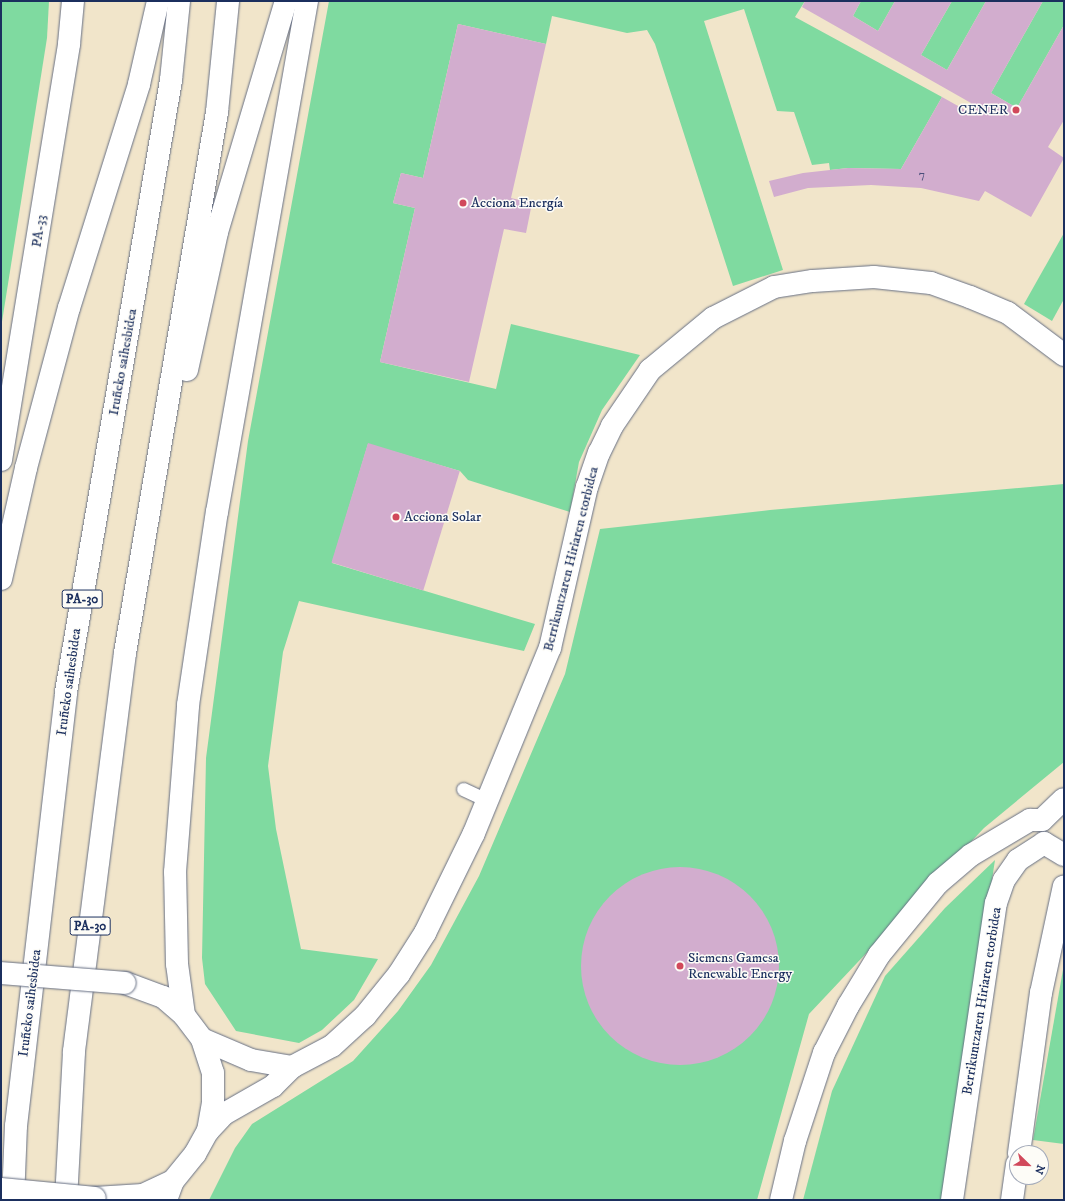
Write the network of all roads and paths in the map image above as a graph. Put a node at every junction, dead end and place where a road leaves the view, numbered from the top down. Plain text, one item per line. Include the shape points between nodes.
1 (73, 1) edge
2 (158, 1) edge
3 (179, 1) edge
4 (228, 1) edge
5 (286, 1) edge
6 (307, 1) edge
7 (1064, 355) edge
8 (1, 460) edge
9 (1, 578) edge
10 (125, 653) junction
11 (463, 789) dead end
12 (1064, 799) edge
13 (486, 800) junction
14 (1042, 820) junction
15 (1044, 843) junction
16 (1064, 855) edge
17 (1064, 886) edge
18 (1, 973) edge
19 (184, 1015) junction
20 (202, 1038) junction
21 (292, 1067) junction
22 (208, 1131) junction
23 (1019, 1145) edge
24 (1014, 1185) edge
25 (1, 1189) edge
26 (169, 1190) edge
27 (12, 1200) edge
28 (66, 1200) edge
29 (781, 1200) edge
30 (952, 1200) edge
31 (1012, 1200) edge

1 - 8 main road, PA-33 via 68,51
2 - 9 main road via 139,84 69,308 26,468
3 - 27 main road, Iruñeko saihesbidea / PA-30 via 171,80 66,692 16,1126
4 - 10 main road, PA-30 via 217,112
5 - 10 main road via 280,29 217,232
6 - 19 main road via 217,512 188,705 175,872 177,964
7 - 13 main road, Berrikuntzaren Hiriaren etorbidea via 1008,313 931,283 874,277 813,281 774,287 713,318 650,370 612,426 602,446 587,487 550,648
10 - 28 main road, PA-30 via 74,1051
11 - 13 lane
12 - 14 main road
13 - 21 main road, Berrikuntzaren Hiriaren etorbidea via 453,880 399,974 365,1016 332,1046
14 - 15 main road
14 - 29 main road via 1030,820 971,855 938,883 879,955 848,1006 824,1054 796,1141
15 - 16 main road
15 - 30 main road, Berrikuntzaren Hiriaren etorbidea via 1018,860 1004,880 996,903
17 - 23 main road via 1041,993
18 - 19 main road, bridge via 125,983 163,997
19 - 20 main road
20 - 21 main road via 251,1060
20 - 22 main road via 213,1073 213,1103
21 - 22 main road, Berrikuntzaren Hiriaren etorbidea via 273,1086 224,1114
22 - 26 main road
24 - 31 main road
25 - 26 main road, bridge via 95,1198 143,1195

